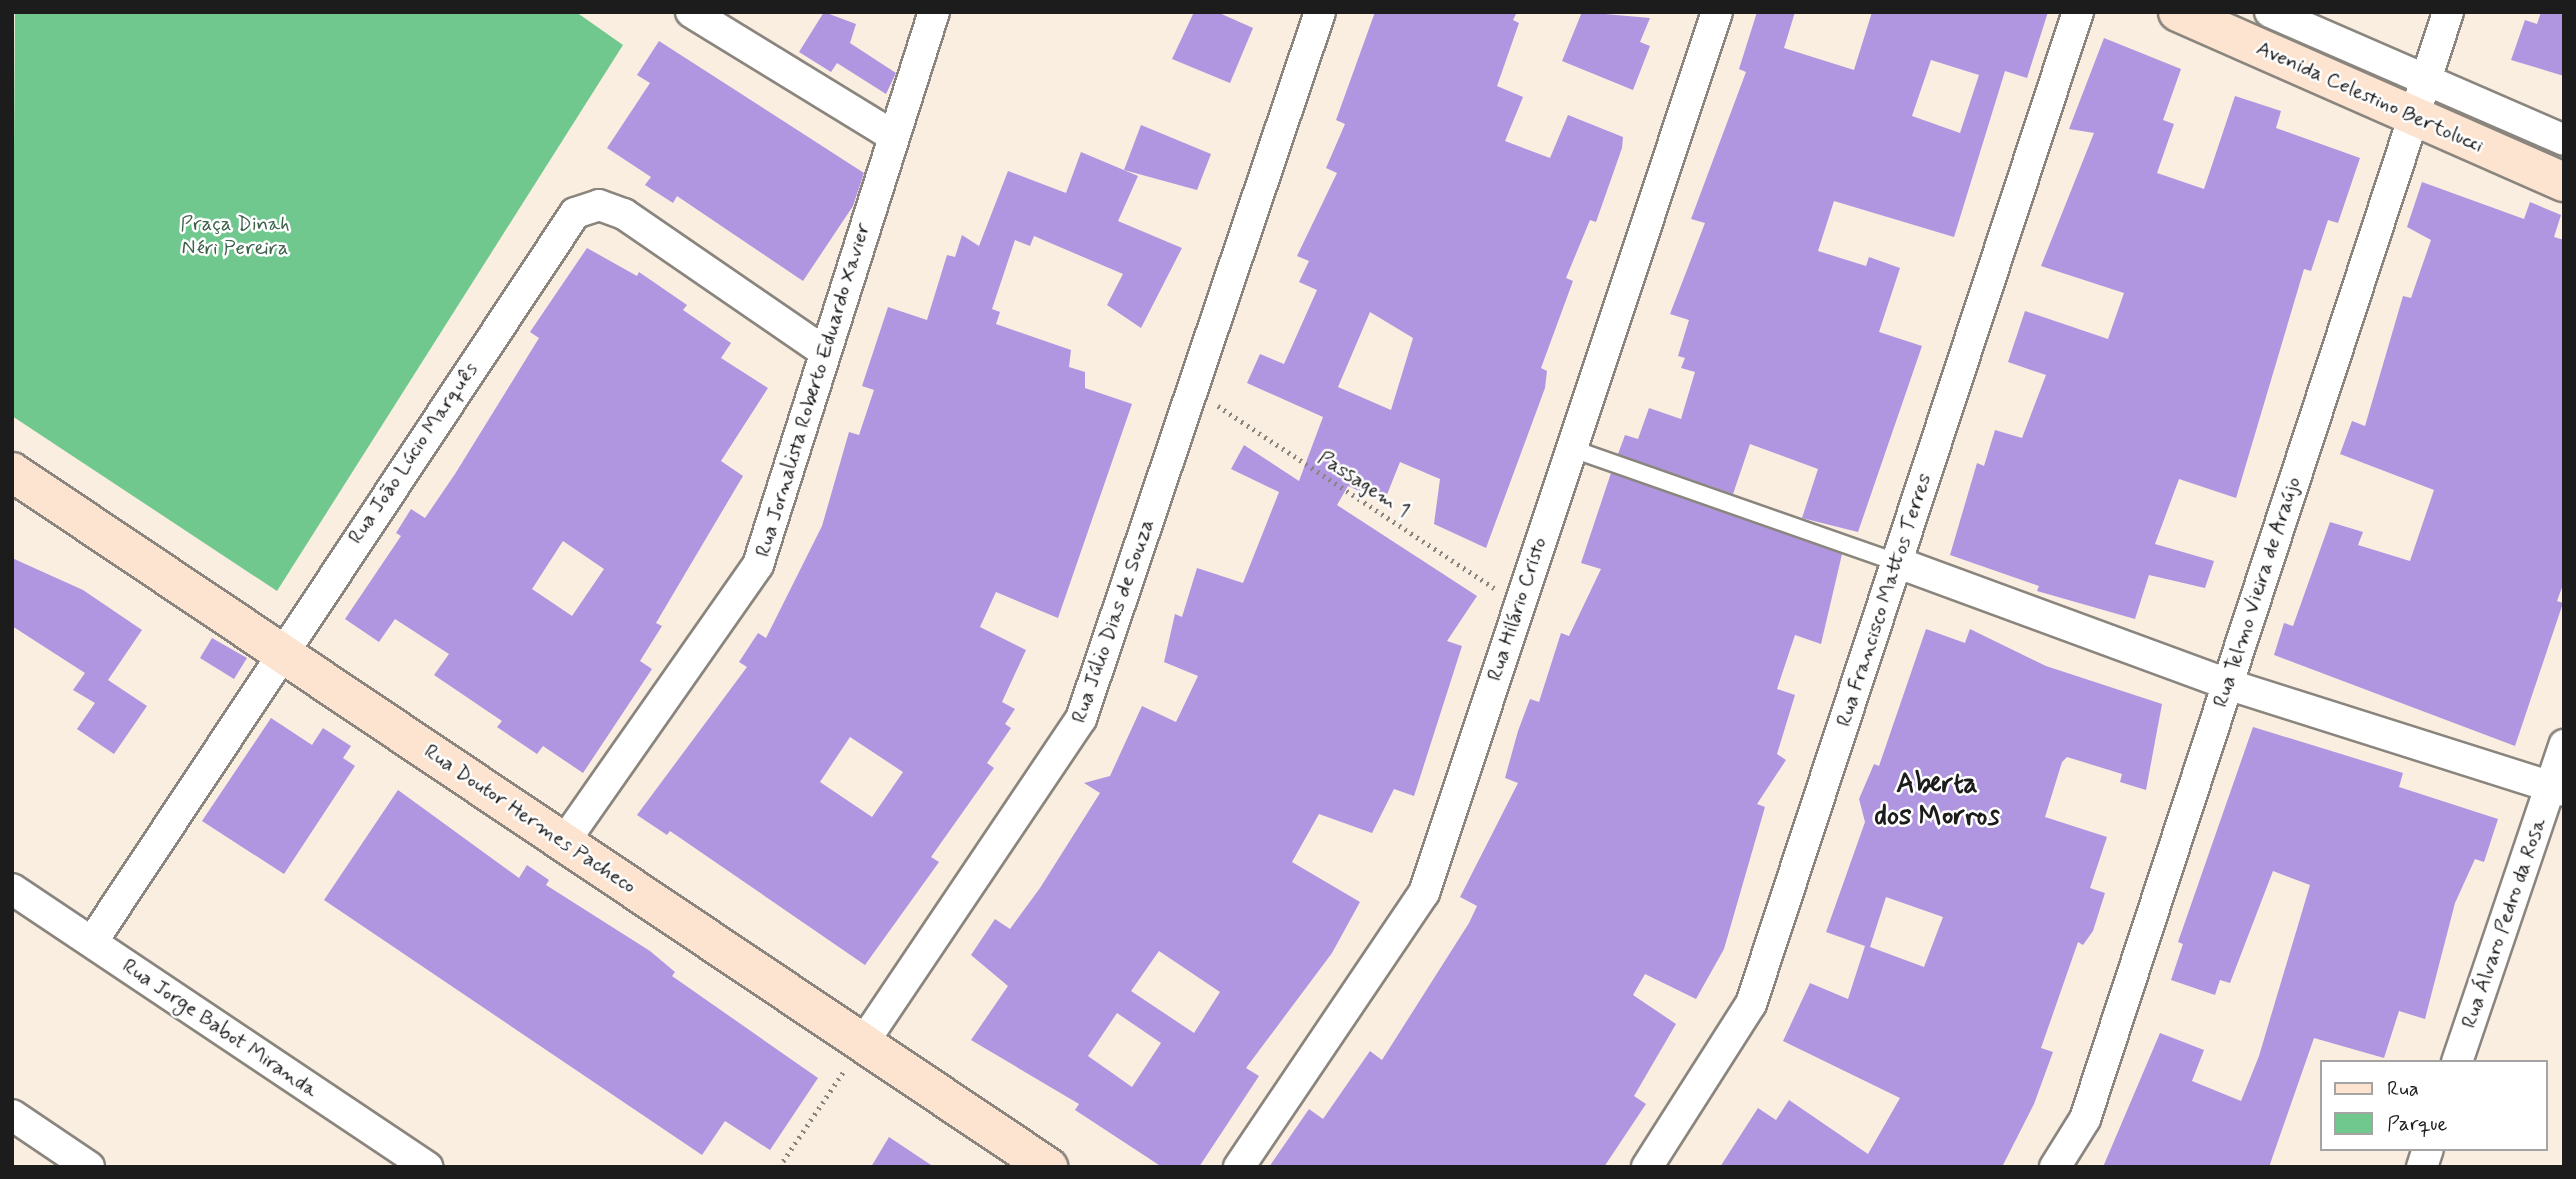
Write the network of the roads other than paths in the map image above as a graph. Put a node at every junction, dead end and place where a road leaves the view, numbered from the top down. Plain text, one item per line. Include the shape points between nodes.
1 (691, 12) edge
2 (934, 12) edge
3 (1320, 12) edge
4 (1717, 12) edge
5 (2078, 12) edge
6 (2178, 12) edge
7 (2270, 12) edge
8 (2448, 12) edge
9 (2426, 78) junction
10 (2412, 116) junction
11 (892, 135) junction
12 (2564, 140) edge
13 (2564, 181) edge
14 (825, 352) junction
15 (1570, 448) junction
16 (12, 472) edge
17 (1896, 562) junction
18 (279, 651) junction
19 (2227, 684) junction
20 (2564, 745) edge
21 (2557, 788) edge
22 (564, 842) junction
23 (12, 889) edge
24 (92, 942) junction
25 (863, 1043) junction
26 (2458, 1060) edge
27 (12, 1115) edge
28 (89, 1167) edge
29 (427, 1167) edge
30 (1048, 1167) edge
31 (1239, 1167) edge
32 (1647, 1167) edge
33 (2055, 1167) edge

1 - 11 street
2 - 11 street, Rua Jornalista Roberto Eduardo Xavier
3 - 25 street, Rua Júlio Dias de Souza via 1081,719
4 - 15 street, Rua Hilário Cristo
5 - 17 street, Rua Francisco Mattos Terres
6 - 10 street, Avenida Celestino Bertolucci
7 - 9 street, Avenida Celestino Bertolucci
8 - 9 street, Rua Telmo Vieira de Araújo
9 - 10 street, Rua Telmo Vieira de Araújo
9 - 12 street, Avenida Celestino Bertolucci
10 - 13 street, Avenida Celestino Bertolucci
10 - 19 street, Rua Telmo Vieira de Araújo
11 - 14 street, Rua Jornalista Roberto Eduardo Xavier
14 - 18 street, Rua João Lúcio Marquês via 624,214 598,205 575,213
14 - 22 street, Rua Jornalista Roberto Eduardo Xavier via 758,565
15 - 17 lane
15 - 31 street, Rua Hilário Cristo via 1424,893
16 - 18 street, Rua Doutor Hermes Pacheco
17 - 19 street
17 - 32 street, Rua Francisco Mattos Terres via 1751,1004
18 - 22 street, Rua Doutor Hermes Pacheco
18 - 24 street, Rua João Lúcio Marquês
19 - 21 street
19 - 33 street, Rua Telmo Vieira de Araújo via 2085,1119
20 - 21 street, Rua Álvaro Pedro da Rosa
21 - 26 street, Rua Álvaro Pedro da Rosa
22 - 25 street, Rua Doutor Hermes Pacheco
23 - 24 street, Rua Jorge Babot Miranda
24 - 29 street, Rua Jorge Babot Miranda
25 - 30 street, Rua Doutor Hermes Pacheco
27 - 28 street

